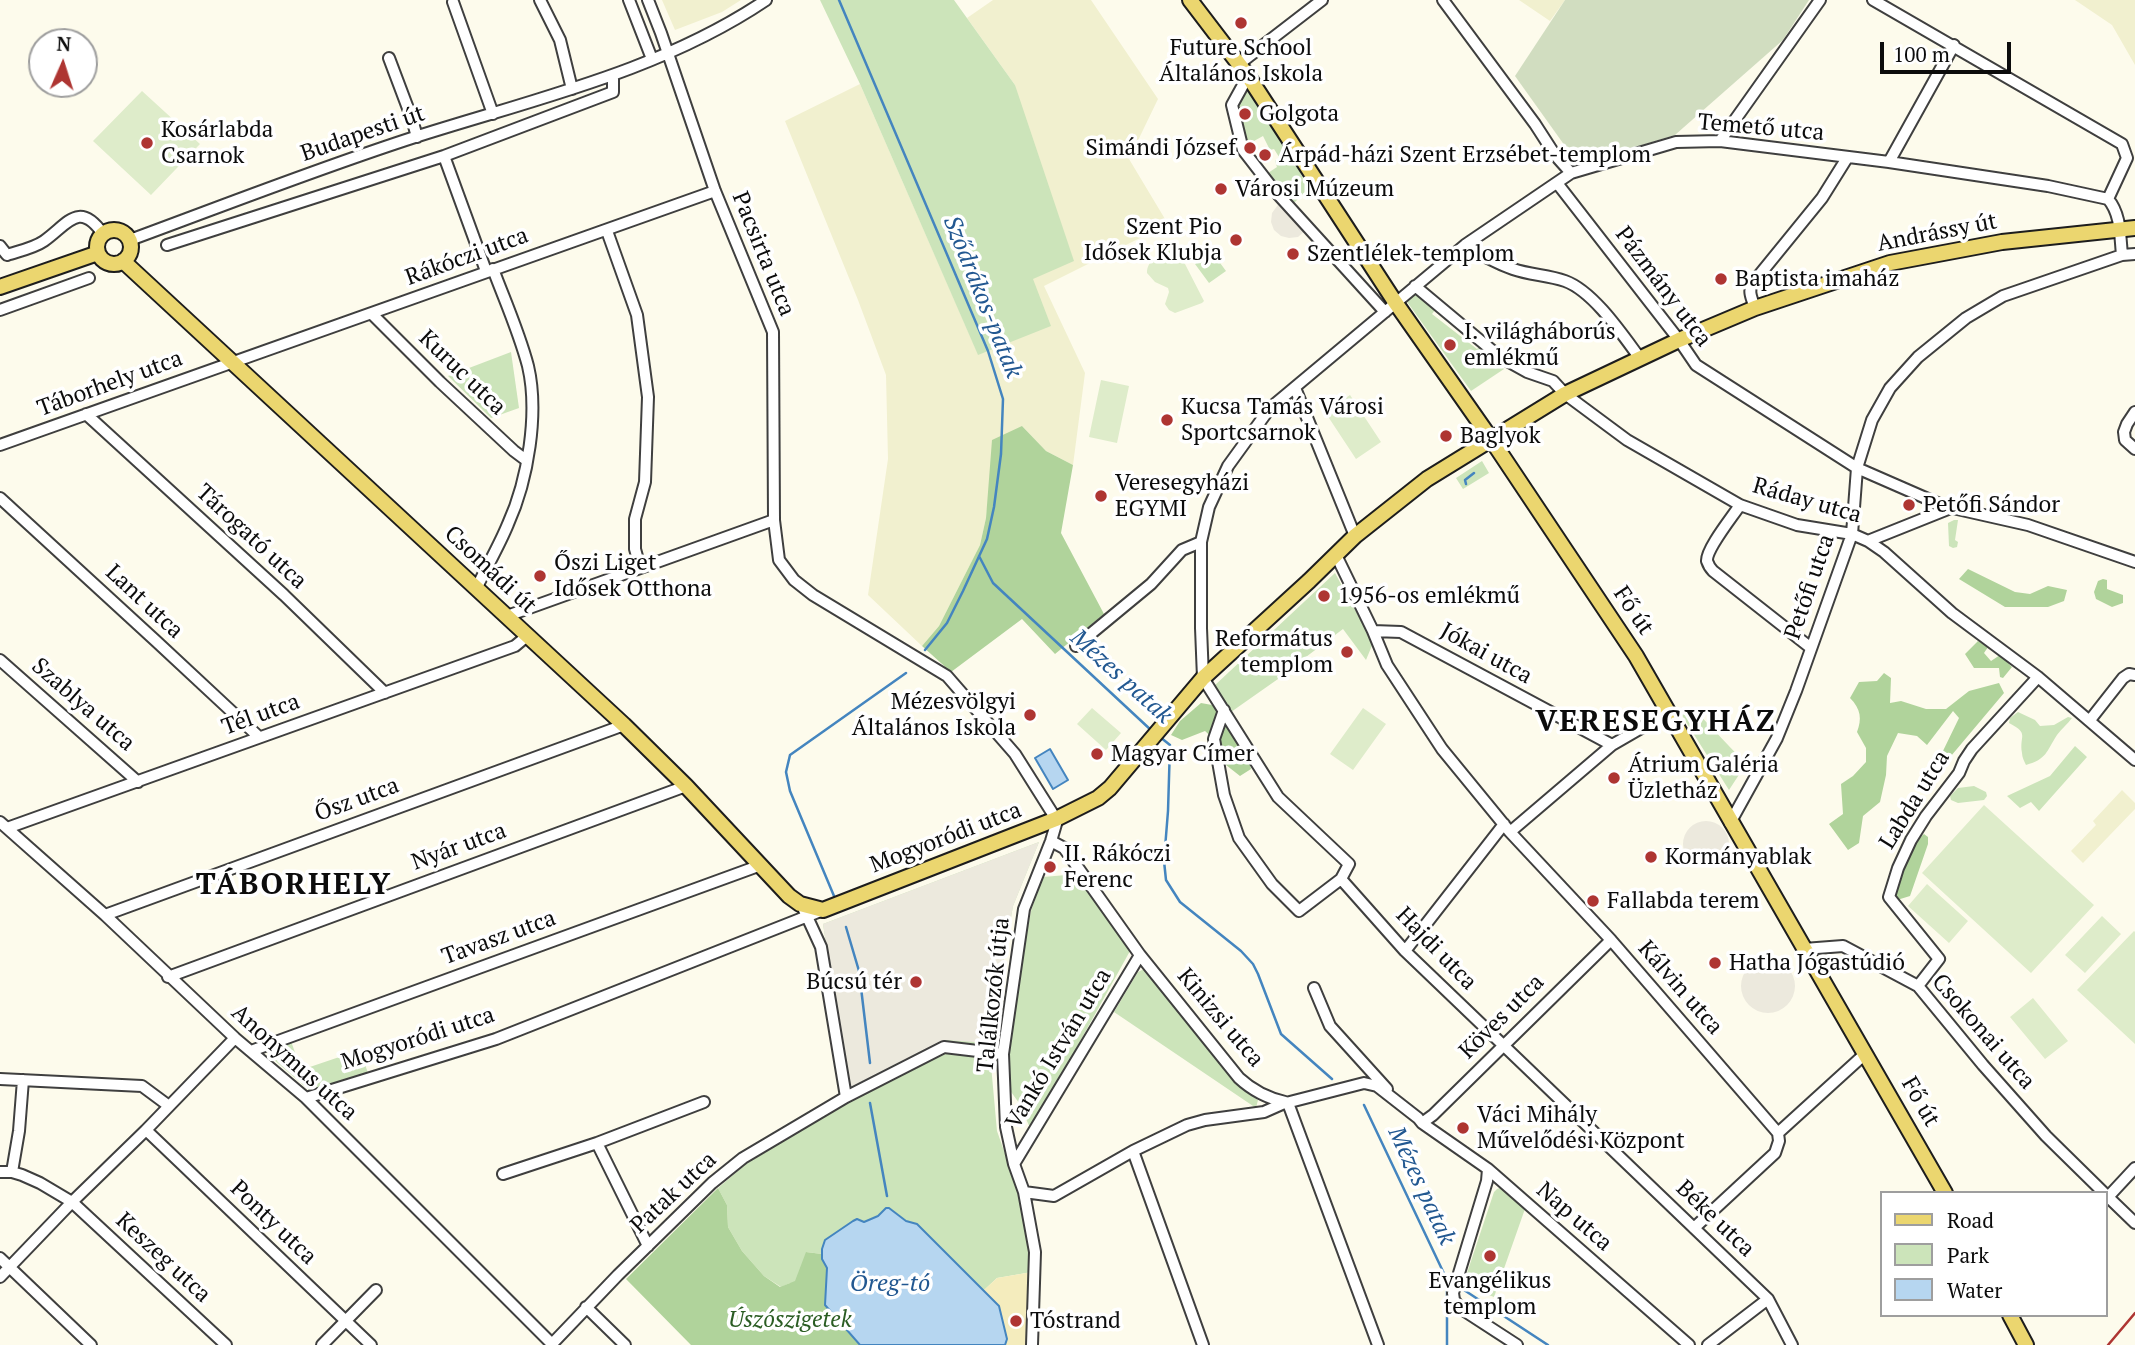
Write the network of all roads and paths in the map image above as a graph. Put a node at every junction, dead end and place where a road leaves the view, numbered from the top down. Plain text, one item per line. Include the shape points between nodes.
1 (540, 0) edge
2 (629, 0) edge
3 (648, 0) edge
4 (766, 0) edge
5 (1190, 0) edge
6 (1322, 0) edge
7 (1443, 0) edge
8 (1820, 0) edge
9 (1873, 0) edge
10 (453, 2) dead end
11 (1954, 45) junction
12 (668, 53) junction
13 (389, 58) dead end
14 (652, 59) junction
15 (1239, 64) junction
16 (613, 75) junction
17 (1248, 76) junction
18 (572, 89) junction
19 (493, 114) junction
20 (417, 137) junction
21 (1720, 141) junction
22 (444, 156) junction
23 (1847, 158) junction
24 (1889, 162) junction
25 (1571, 173) junction
26 (1557, 183) junction
27 (715, 191) junction
28 (2108, 199) junction
29 (2135, 228) edge
30 (2120, 230) junction
31 (607, 231) junction
32 (103, 234) junction
33 (130, 240) junction
34 (167, 245) dead end
35 (1465, 245) junction
36 (2, 253) edge
37 (98, 253) junction
38 (2135, 254) edge
39 (2122, 255) junction
40 (123, 261) junction
41 (490, 270) junction
42 (89, 278) dead end
43 (1415, 286) junction
44 (0, 287) edge
45 (1390, 307) junction
46 (1755, 308) junction
47 (0, 310) edge
48 (372, 314) junction
49 (1679, 340) junction
50 (1639, 357) junction
51 (233, 361) junction
52 (1295, 388) junction
53 (1565, 394) junction
54 (2135, 412) edge
55 (86, 414) junction
56 (1491, 439) junction
57 (0, 445) edge
58 (2135, 449) edge
59 (526, 460) junction
60 (1857, 468) junction
61 (0, 498) edge
62 (1740, 505) junction
63 (1953, 508) junction
64 (774, 520) junction
65 (1852, 534) junction
66 (1355, 536) junction
67 (1868, 541) junction
68 (1201, 542) junction
69 (1336, 555) junction
70 (2135, 562) edge
71 (640, 567) junction
72 (477, 587) junction
73 (507, 616) junction
74 (1373, 631) junction
75 (527, 636) junction
76 (1076, 646) dead end
77 (1811, 648) junction
78 (0, 660) edge
79 (2135, 675) edge
80 (2038, 677) junction
81 (1203, 678) junction
82 (385, 693) junction
83 (1224, 710) junction
84 (1669, 712) junction
85 (2090, 720) junction
86 (624, 725) junction
87 (259, 737) junction
88 (1612, 745) junction
89 (2135, 760) edge
90 (138, 782) junction
91 (686, 786) junction
92 (1056, 822) junction
93 (1730, 823) junction
94 (3, 825) edge
95 (1507, 828) junction
96 (1051, 841) junction
97 (761, 865) junction
98 (1341, 879) junction
99 (804, 910) junction
100 (823, 910) joint
101 (105, 915) junction
102 (1611, 940) junction
103 (1804, 949) junction
104 (1405, 951) junction
105 (1140, 955) junction
106 (168, 977) junction
107 (1918, 986) junction
108 (1314, 988) dead end
109 (235, 1038) junction
110 (1503, 1046) junction
111 (251, 1051) junction
112 (1866, 1053) junction
113 (1003, 1054) junction
114 (0, 1079) edge
115 (23, 1080) junction
116 (846, 1097) junction
117 (306, 1098) junction
118 (1395, 1100) junction
119 (704, 1102) dead end
120 (1288, 1103) junction
121 (169, 1106) junction
122 (1422, 1123) junction
123 (146, 1130) junction
124 (1778, 1133) junction
125 (597, 1143) junction
126 (1133, 1151) junction
127 (1014, 1164) junction
128 (2135, 1168) edge
129 (1488, 1169) junction
130 (6, 1172) edge
131 (502, 1174) dead end
132 (1944, 1191) edge
133 (2102, 1191) edge
134 (1024, 1192) junction
135 (2107, 1194) edge
136 (2107, 1196) edge
137 (72, 1202) junction
138 (2135, 1223) edge
139 (1694, 1228) junction
140 (648, 1246) junction
141 (0, 1258) edge
142 (9, 1267) junction
143 (0, 1277) edge
144 (376, 1290) dead end
145 (1768, 1299) junction
146 (586, 1307) junction
147 (2011, 1317) edge
148 (345, 1320) junction
149 (551, 1344) edge
150 (91, 1345) edge
151 (226, 1345) edge
152 (322, 1345) edge
153 (371, 1345) edge
154 (625, 1345) edge
155 (1032, 1345) edge
156 (1203, 1345) edge
157 (1378, 1345) edge
158 (1517, 1345) edge
159 (1689, 1345) edge
160 (1708, 1345) edge
161 (1792, 1345) edge
162 (2025, 1345) edge

1 - 18 street via 560,40
2 - 14 street
3 - 12 street, Pacsirta utca
4 - 12 street, Budapesti út
5 - 15 main road, Fő út
6 - 15 street
7 - 25 street
8 - 21 street
9 - 11 street
10 - 19 street
11 - 24 street
11 - 28 street via 2122,144 2127,158
12 - 14 street, Budapesti út
12 - 27 street, Pacsirta utca
13 - 20 street
14 - 16 street, Budapesti út
15 - 17 main road, Fő út
16 - 18 street, Budapesti út
16 - 22 street, Budapesti út via 613,92
17 - 45 main road, Fő út
17 - 45 street, Fő út via 1232,105 1242,150 1274,190
18 - 19 street, Budapesti út
19 - 20 street, Budapesti út
20 - 33 street, Budapesti út
21 - 23 street, Temető utca
21 - 25 street, Temető utca via 1676,142
22 - 34 street, Budapesti út
22 - 41 street
23 - 24 street, Temető utca
23 - 46 street via 1822,198 1752,284
24 - 28 street, Temető utca
25 - 26 street, Temető utca
26 - 35 street, Temető utca
26 - 49 street, Pázmány utca
27 - 31 street, Rákóczi utca
27 - 64 street, Pacsirta utca via 773,332
28 - 30 street
29 - 30 main road, Andrássy út
30 - 39 street
30 - 46 main road, Andrássy út via 2002,242 1890,263
31 - 41 street, Rákóczi utca
31 - 71 street via 637,315 648,397 645,482 635,519
32 - 33 main road via 118,230
32 - 36 street via 87,218 73,218 45,240
32 - 37 main road
33 - 40 main road via 130,252
35 - 43 street, Temető utca
35 - 50 street via 1515,270 1567,281 1611,318
37 - 40 main road via 109,263
37 - 44 main road
38 - 39 street, Petőfi utca
39 - 60 street, Petőfi utca via 2003,296 1966,318 1890,388 1872,420
40 - 51 main road, Csomádi út
41 - 48 street, Rákóczi utca
41 - 59 street via 528,368 532,398
42 - 47 street
43 - 45 street, Temető utca
43 - 53 street, Ráday utca via 1500,357 1553,381
45 - 52 street, Temető utca
45 - 56 main road, Fő út
46 - 49 main road, Andrássy út
48 - 51 street, Rákóczi utca
48 - 59 street, Kuruc utca
49 - 50 main road, Andrássy út
49 - 60 street, Pázmány utca via 1696,365
50 - 53 main road, Andrássy út
51 - 55 street, Táborhely utca
51 - 72 main road, Csomádi út
52 - 66 street
52 - 68 street, Temető utca via 1270,408 1228,466 1209,507
53 - 56 main road, Andrássy út
53 - 62 street, Ráday utca via 1627,440
54 - 58 street via 2124,432 2125,440
55 - 57 street, Táborhely utca
55 - 82 street, Tárogató utca
56 - 66 main road, Mogyoródi utca via 1427,479
56 - 84 main road, Fő út
59 - 72 street via 520,494
60 - 63 street, Pázmány utca
60 - 65 street, Petőfi utca
61 - 87 street, Lant utca
62 - 65 street, Ráday utca via 1797,525
62 - 77 street via 1707,562
63 - 67 street
63 - 70 street via 2028,525
64 - 71 street
64 - 92 street, Pacsirta utca via 779,561 794,580 947,676 1015,754
65 - 67 street, Ráday utca
65 - 77 street, Petőfi utca
66 - 69 main road, Mogyoródi utca
67 - 80 street, Ráday utca via 1952,613
68 - 76 street via 1182,550 1151,584
68 - 81 street, Temető utca
69 - 74 street, Kálvin utca
69 - 81 main road, Mogyoródi utca
71 - 73 street
72 - 73 main road, Csomádi út
73 - 75 main road, Csomádi út
74 - 88 street, Jókai utca via 1401,632
74 - 95 street, Kálvin utca via 1399,686 1442,749
75 - 82 street, Tél utca via 515,646
75 - 86 main road, Csomádi út
77 - 93 street, Petőfi utca via 1777,738
78 - 90 street, Szablya utca
79 - 85 street via 2123,678
80 - 85 street, Ráday utca
80 - 107 street, Labda utca via 1968,755 1926,816 1898,868 1889,897 1940,959
81 - 83 street
81 - 92 main road, Mogyoródi utca via 1110,788
82 - 87 street, Tél utca
83 - 98 street via 1278,797 1349,864
83 - 98 street via 1214,739 1224,795 1239,838 1272,884 1299,911
84 - 88 street
84 - 93 main road, Fő út
85 - 89 street, Ráday utca
86 - 91 main road, Csomádi út
86 - 101 street, Ősz utca
87 - 90 street, Tél utca
88 - 95 street
90 - 94 street, Tél utca
91 - 97 main road, Csomádi út
91 - 106 street, Nyár utca
92 - 96 street, Találkozók útja
92 - 100 main road, Mogyoródi utca
93 - 103 main road, Fő út
94 - 101 street, Anonymus utca
95 - 102 street, Kálvin utca
95 - 104 street
96 - 105 street, Kinizsi utca via 1064,848
96 - 113 street, Találkozók útja via 1024,909
97 - 99 main road, Csomádi út
97 - 111 street, Tavasz utca
98 - 104 street, Hajdi utca
99 - 100 main road, Csomádi út
99 - 116 street via 821,947
99 - 117 street, Mogyoródi utca via 496,1039
101 - 106 street, Anonymus utca
102 - 110 street, Köves utca
102 - 124 street, Kálvin utca
103 - 107 street, Csokonai utca via 1843,946
103 - 112 main road, Fő út
104 - 110 street, Hajdi utca
105 - 120 street, Kinizsi utca via 1239,1078 1261,1094
105 - 127 street, Vankó István utca
106 - 109 street, Anonymus utca
107 - 133 street, Csokonai utca via 2046,1136
108 - 118 street, Nap utca via 1330,1027
109 - 111 street, Anonymus utca
109 - 121 street
110 - 122 street, Köves utca
110 - 139 street, Béke utca
111 - 117 street, Anonymus utca
112 - 124 street
112 - 132 main road, Fő út
113 - 116 street, Patak utca via 944,1047
113 - 127 street, Találkozók útja via 1006,1127
114 - 115 street
115 - 121 street via 142,1086
115 - 130 street via 19,1131
116 - 140 street, Patak utca via 743,1158
117 - 149 street, Anonymus utca
118 - 120 street, Nap utca via 1377,1086 1364,1083
118 - 122 street, Nap utca
119 - 125 street
120 - 126 street via 1264,1112 1187,1125
120 - 157 street
121 - 123 street
122 - 129 street, Nap utca
123 - 137 street
123 - 148 street, Ponty utca
124 - 139 street via 1775,1153
125 - 131 street
125 - 140 street
126 - 134 street via 1054,1196
126 - 156 street
127 - 134 street, Találkozók útja
128 - 135 street
129 - 158 street via 1454,1300
129 - 159 street, Nap utca
130 - 137 street, Keszeg utca via 40,1183
134 - 155 street, Találkozók útja via 1035,1252
136 - 138 street, Csokonai utca
137 - 142 street
137 - 151 street, Keszeg utca
139 - 145 street, Béke utca
140 - 146 street, Patak utca
141 - 142 street
142 - 143 street
142 - 150 street
144 - 148 street
145 - 160 street
145 - 161 street, Béke utca
146 - 149 street, Patak utca
146 - 154 street
147 - 162 main road
148 - 152 street
148 - 153 street, Ponty utca

